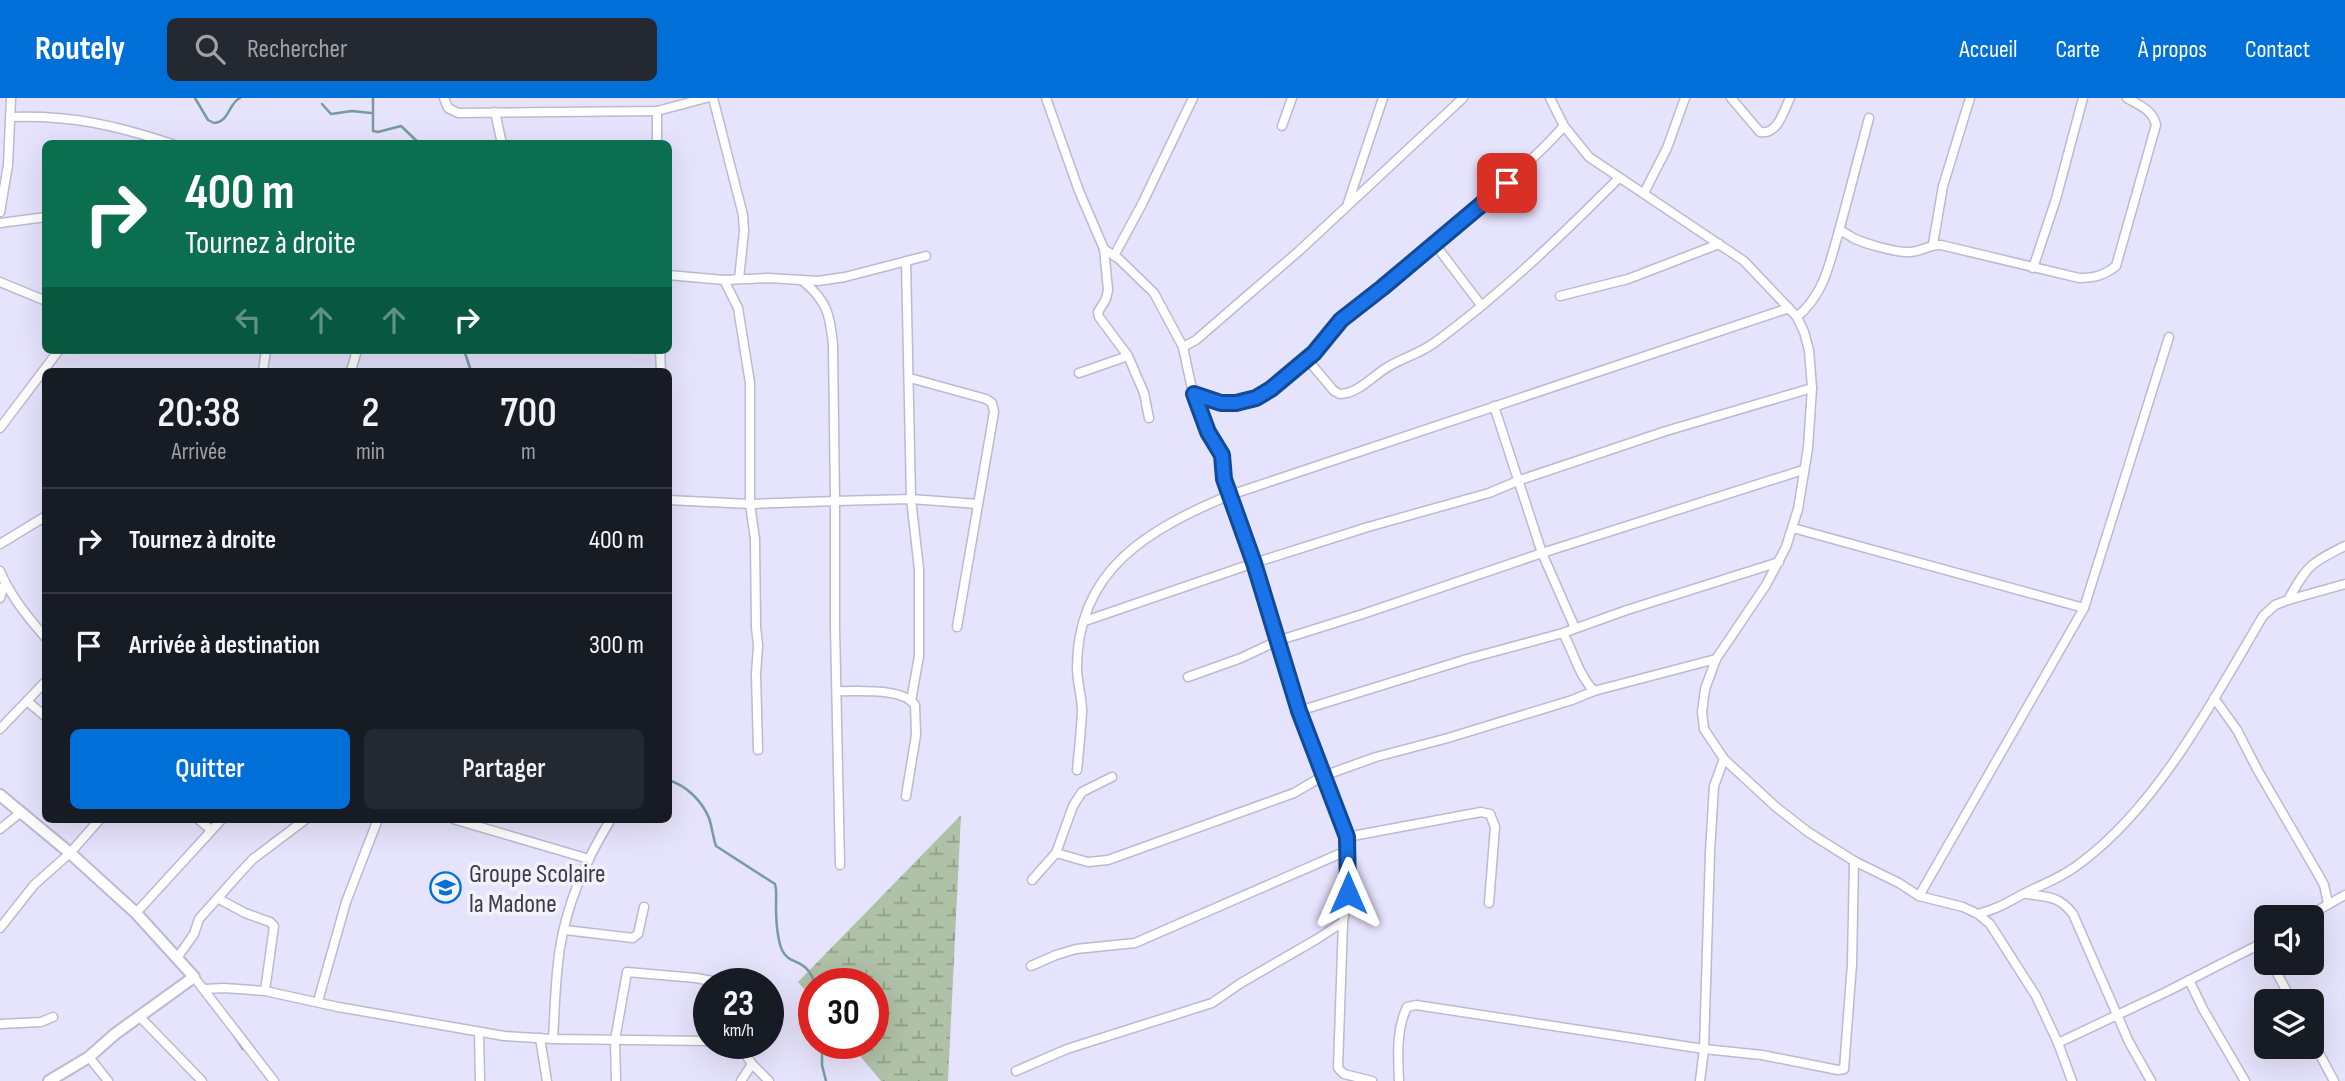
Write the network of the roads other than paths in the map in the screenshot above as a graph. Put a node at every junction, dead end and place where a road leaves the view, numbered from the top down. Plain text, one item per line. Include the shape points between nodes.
1 (11, 98) edge
2 (444, 98) edge
3 (706, 98) edge
4 (713, 98) edge
5 (1046, 98) edge
6 (1193, 98) edge
7 (1292, 98) edge
8 (1383, 98) edge
9 (1463, 98) edge
10 (1550, 98) edge
11 (1685, 98) edge
12 (1731, 98) edge
13 (1790, 98) edge
14 (1970, 98) edge
15 (2083, 98) edge
16 (2127, 98) edge
17 (657, 111) junction
18 (495, 112) junction
19 (11, 117) junction
20 (1869, 118) dead end
21 (1282, 126) dead end
22 (1564, 126) junction
23 (160, 140) edge
24 (501, 140) edge
25 (657, 140) edge
26 (1619, 178) junction
27 (1644, 193) junction
28 (1347, 206) junction
29 (0, 212) edge
30 (42, 218) edge
31 (0, 223) edge
32 (1839, 231) junction
33 (1434, 243) junction
34 (1719, 244) junction
35 (1933, 244) junction
36 (1104, 249) junction
37 (926, 256) dead end
38 (1114, 256) junction
39 (906, 261) junction
40 (2033, 268) junction
41 (672, 276) edge
42 (739, 279) junction
43 (724, 280) junction
44 (803, 281) junction
45 (0, 282) edge
46 (1560, 296) dead end
47 (42, 299) edge
48 (1481, 304) junction
49 (1789, 308) junction
50 (1797, 317) junction
51 (2169, 337) dead end
52 (1183, 348) junction
53 (56, 354) edge
54 (1128, 356) junction
55 (1307, 359) junction
56 (45, 368) edge
57 (42, 372) edge
58 (1079, 373) dead end
59 (910, 378) junction
60 (1812, 388) junction
61 (1194, 394) junction
62 (1494, 406) junction
63 (1149, 418) dead end
64 (0, 428) edge
65 (1803, 470) junction
66 (1520, 480) junction
67 (1230, 495) junction
68 (911, 499) junction
69 (672, 500) edge
70 (835, 501) junction
71 (978, 503) junction
72 (750, 504) junction
73 (42, 518) edge
74 (1793, 528) junction
75 (0, 544) edge
76 (2345, 546) edge
77 (1542, 553) junction
78 (1779, 562) junction
79 (1254, 563) junction
80 (0, 571) edge
81 (5, 583) junction
82 (2345, 584) edge
83 (0, 598) edge
84 (2288, 600) junction
85 (2084, 608) junction
86 (1085, 621) junction
87 (957, 627) dead end
88 (1575, 628) junction
89 (1563, 633) junction
90 (42, 634) edge
91 (1277, 641) junction
92 (1716, 659) junction
93 (1188, 677) dead end
94 (42, 685) edge
95 (836, 691) junction
96 (1594, 691) junction
97 (2214, 698) junction
98 (27, 701) junction
99 (912, 701) junction
100 (1299, 711) junction
101 (42, 714) edge
102 (0, 729) edge
103 (758, 750) dead end
104 (1724, 759) junction
105 (1077, 770) dead end
106 (1323, 776) junction
107 (1112, 777) dead end
108 (0, 795) edge
109 (906, 796) dead end
110 (20, 813) junction
111 (96, 823) edge
112 (203, 823) edge
113 (218, 823) edge
114 (301, 823) edge
115 (376, 823) edge
116 (467, 823) edge
117 (609, 823) edge
118 (0, 829) edge
119 (211, 830) junction
120 (1347, 837) junction
121 (1346, 851) junction
122 (70, 853) junction
123 (1056, 853) junction
124 (589, 859) junction
125 (1854, 861) junction
126 (840, 864) dead end
127 (1032, 880) dead end
128 (2024, 894) junction
129 (2345, 895) edge
130 (1919, 896) junction
131 (219, 899) junction
132 (1489, 903) dead end
133 (2328, 903) junction
134 (2324, 905) edge
135 (644, 907) dead end
136 (136, 913) junction
137 (1978, 914) junction
138 (2, 922) edge
139 (1343, 922) junction
140 (565, 930) junction
141 (2254, 947) edge
142 (177, 958) junction
143 (1031, 965) dead end
144 (194, 977) junction
145 (693, 978) edge
146 (2189, 980) junction
147 (205, 989) junction
148 (265, 991) junction
149 (318, 1001) junction
150 (139, 1016) junction
151 (2117, 1016) junction
152 (53, 1017) dead end
153 (0, 1024) edge
154 (479, 1032) junction
155 (540, 1038) junction
156 (553, 1039) junction
157 (615, 1040) junction
158 (693, 1041) edge
159 (2057, 1043) junction
160 (1704, 1049) junction
161 (89, 1057) junction
162 (748, 1059) edge
163 (2322, 1059) edge
164 (752, 1064) junction
165 (1016, 1071) dead end
166 (49, 1081) edge
167 (108, 1081) edge
168 (202, 1081) edge
169 (274, 1081) edge
170 (480, 1081) edge
171 (547, 1081) edge
172 (616, 1081) edge
173 (741, 1081) edge
174 (769, 1081) edge
175 (1372, 1081) edge
176 (1399, 1081) edge
177 (1700, 1081) edge
178 (2072, 1081) edge
179 (2151, 1081) edge
180 (2245, 1081) edge
181 (2334, 1081) edge

1 - 19 street
2 - 18 street via 448,108 458,113
3 - 17 street
4 - 42 street via 743,215
5 - 36 street
6 - 38 street
7 - 21 street
8 - 28 street
9 - 28 street
10 - 22 street
11 - 27 street
12 - 13 street via 1760,132 1768,133
14 - 35 street via 1943,186
15 - 40 street
16 - 40 street via 2149,111 2155,125 2116,266 2095,278
17 - 18 street
17 - 25 street
18 - 24 street
19 - 23 street via 96,122
19 - 29 street
20 - 32 street
22 - 26 street via 1589,157
22 - 33 street via 1507,183
26 - 27 street
26 - 48 street
27 - 34 street
28 - 52 street
30 - 31 street
32 - 35 street via 1911,253
32 - 50 street via 1818,294
33 - 48 street
33 - 55 street via 1341,320
34 - 46 street via 1628,279
34 - 49 street via 1744,261
35 - 40 street
36 - 38 street
36 - 54 street via 1108,290 1099,317
37 - 39 street
38 - 52 street via 1154,293
39 - 44 street via 845,277
39 - 59 street
41 - 43 street
42 - 43 street
42 - 44 street
43 - 72 street via 738,308 748,372
44 - 70 street via 822,298 831,324
45 - 47 street
48 - 55 street via 1432,344 1347,394 1334,391
49 - 50 street
49 - 62 street
50 - 60 street via 1809,350
51 - 85 street
52 - 61 street
53 - 56 street
54 - 58 street
54 - 63 street
55 - 61 street via 1256,398 1221,403
57 - 64 street
59 - 68 street
59 - 71 street via 992,403
60 - 65 street
60 - 66 street
61 - 67 street via 1222,455
62 - 66 street
62 - 67 street
65 - 74 street
65 - 77 street
66 - 77 street
66 - 79 street
67 - 79 street
67 - 86 street via 1173,521 1125,554 1094,594
68 - 70 street
68 - 71 street
68 - 99 street via 919,569 919,656
69 - 72 street
70 - 72 street
70 - 95 street
71 - 87 street
72 - 103 street via 755,539
73 - 75 street
74 - 78 street
74 - 85 street
76 - 84 street via 2315,560
77 - 88 street
77 - 91 street
78 - 88 street
78 - 92 street
79 - 86 street
79 - 91 street
80 - 81 street
81 - 83 street
81 - 90 street
82 - 84 street
84 - 97 street via 2263,616
85 - 130 street
86 - 105 street via 1077,668 1082,709
88 - 89 street
89 - 96 street via 1580,673
89 - 100 street
91 - 93 street
91 - 100 street
92 - 96 street
92 - 104 street via 1702,712 1704,729
94 - 98 street
95 - 99 street via 895,693
95 - 126 street
96 - 106 street
97 - 128 street via 2162,777 2106,843 2065,874
97 - 133 street via 2237,730 2318,874
98 - 101 street
98 - 102 street
99 - 109 street via 916,735
100 - 106 street
104 - 125 street via 1776,807
104 - 160 street via 1714,786
106 - 120 street
106 - 123 street via 1294,793 1108,860 1088,862
107 - 123 street via 1082,792
108 - 110 street
110 - 118 street
110 - 122 street
111 - 122 street
112 - 119 street
113 - 119 street
114 - 131 street via 253,859
115 - 149 street via 346,902
116 - 124 street
117 - 124 street
119 - 136 street
120 - 121 street
120 - 132 street via 1490,814 1495,827
121 - 139 street via 1348,893
121 - 143 street via 1135,943 1076,949
122 - 136 street
122 - 138 street
123 - 127 street
124 - 140 street
125 - 130 street
125 - 160 street via 1844,1069
128 - 137 street via 2001,908
128 - 151 street via 2064,903
129 - 133 street
130 - 137 street
131 - 142 street via 199,919
131 - 148 street via 274,926
133 - 134 street
135 - 140 street via 633,938
136 - 142 street
137 - 159 street via 2014,958
139 - 165 street via 1212,1003 1067,1049
139 - 175 street via 1336,1060 1344,1074
140 - 156 street
141 - 146 street
142 - 144 street
144 - 147 street
144 - 150 street
145 - 157 street via 627,972
146 - 151 street
146 - 180 street
147 - 148 street
147 - 169 street
148 - 149 street
149 - 154 street
150 - 161 street
150 - 168 street
151 - 159 street
151 - 179 street
152 - 153 street
154 - 155 street
154 - 170 street
155 - 156 street
155 - 171 street
156 - 157 street
157 - 158 street
157 - 172 street
159 - 178 street
160 - 176 street via 1416,1005 1408,1007 1401,1019
160 - 177 street
161 - 166 street
161 - 167 street
162 - 164 street
163 - 181 street
164 - 173 street
164 - 174 street

